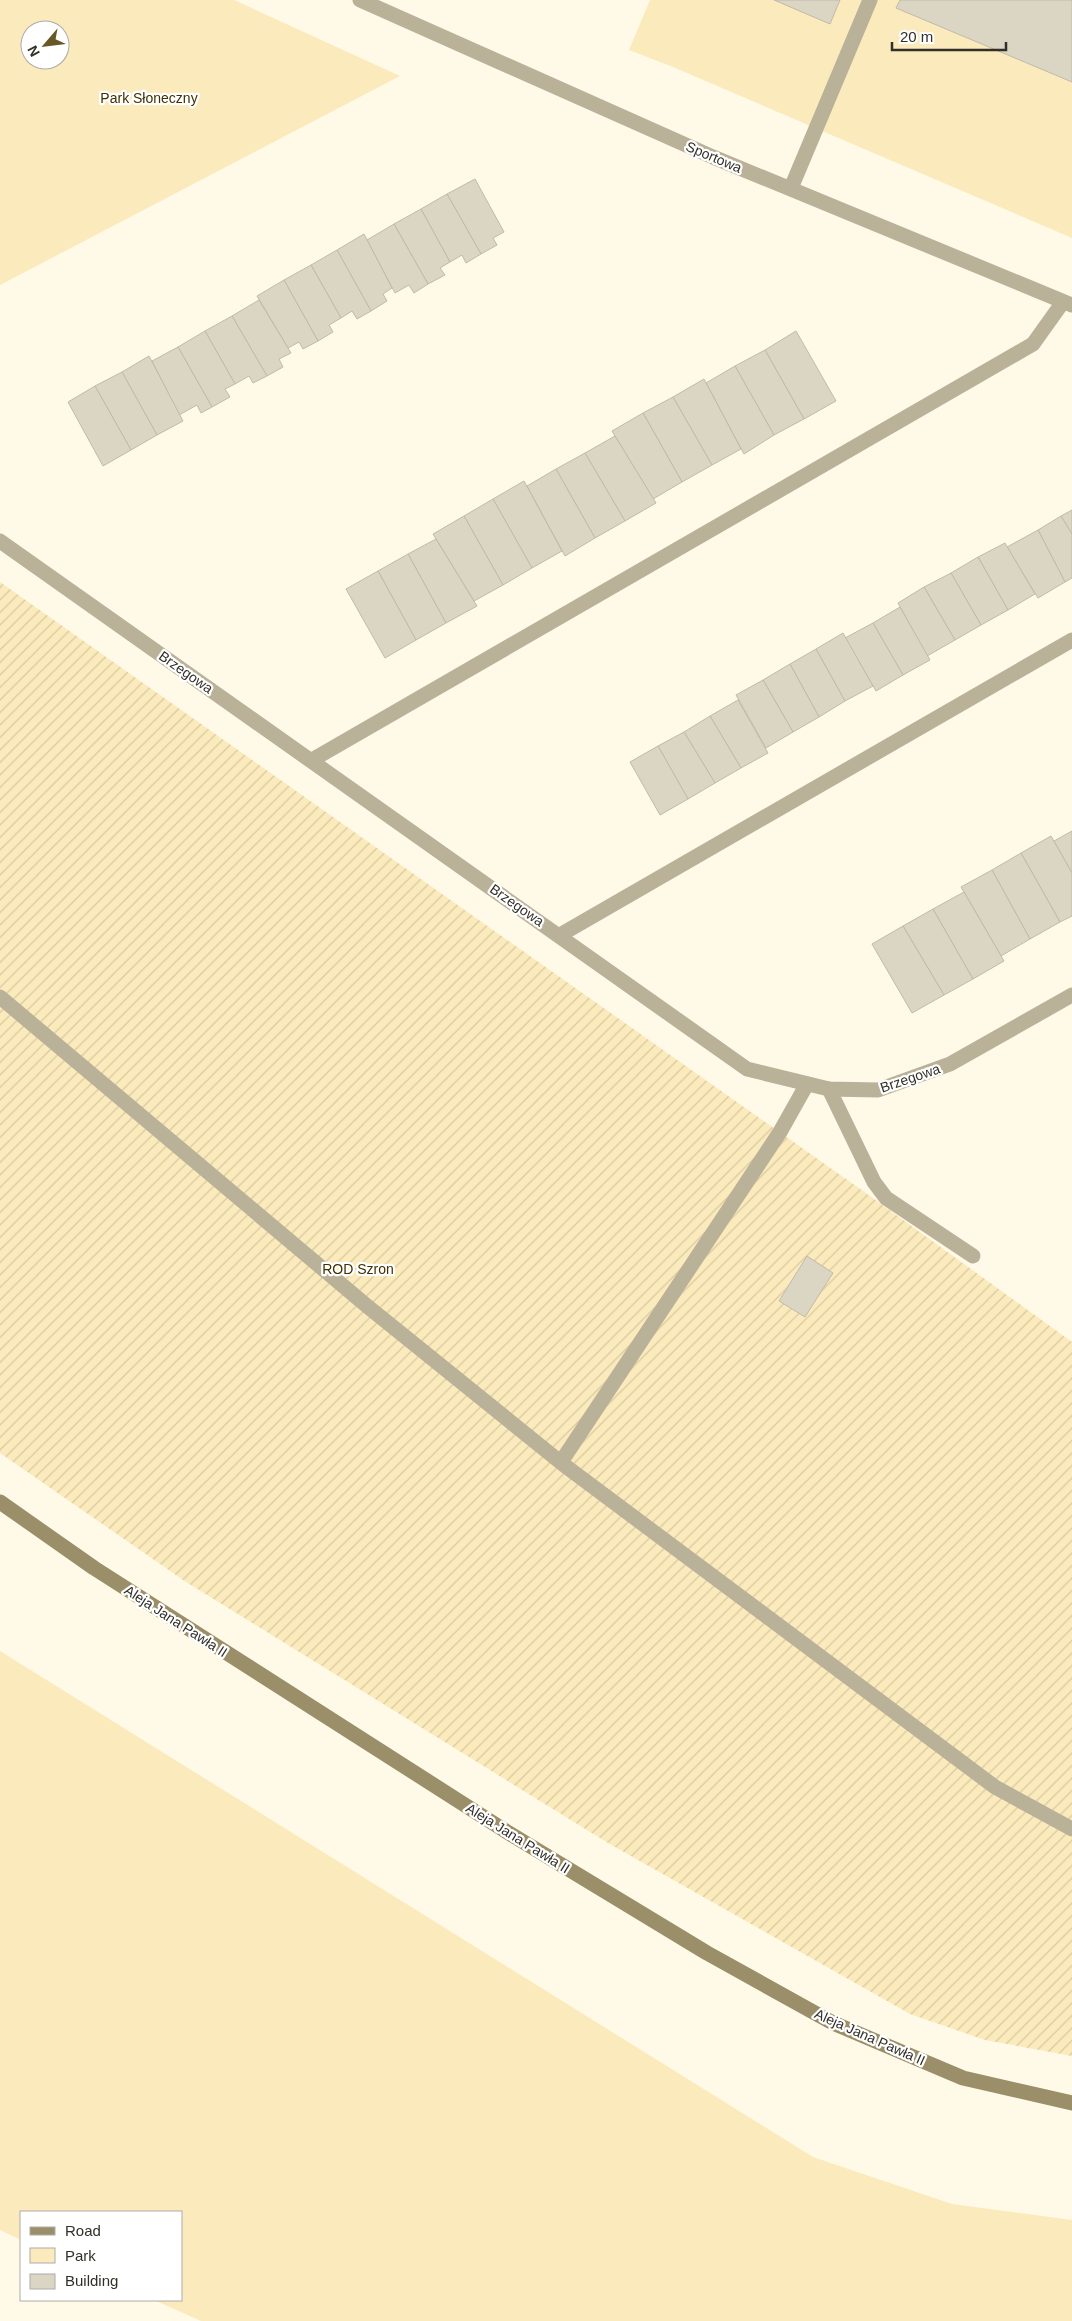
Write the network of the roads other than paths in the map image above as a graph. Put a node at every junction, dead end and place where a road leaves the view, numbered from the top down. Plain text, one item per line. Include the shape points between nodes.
1 (360, 0) edge
2 (870, 0) edge
3 (791, 188) junction
4 (1068, 303) edge
5 (0, 541) edge
6 (1072, 640) edge
7 (312, 760) junction
8 (560, 935) junction
9 (1072, 995) edge
10 (0, 997) edge
11 (807, 1084) junction
12 (829, 1089) junction
13 (973, 1256) dead end
14 (561, 1462) junction
15 (0, 1502) edge
16 (1072, 1829) edge
17 (1072, 2103) edge

1 - 3 street, Sportowa via 713,157
2 - 3 street
3 - 4 street, Sportowa
4 - 7 street via 1033,344
5 - 7 street, Brzegowa
6 - 8 street
7 - 8 street, Brzegowa
8 - 11 street, Brzegowa via 747,1069
9 - 12 street, Brzegowa via 950,1064 878,1090
10 - 14 street via 371,1310
11 - 12 street, Brzegowa
11 - 14 street via 780,1132
12 - 13 street via 874,1182 886,1198
14 - 16 street via 995,1787
15 - 17 street, Aleja Jana Pawła II via 110,1579 504,1830 707,1953 833,2023 963,2078

